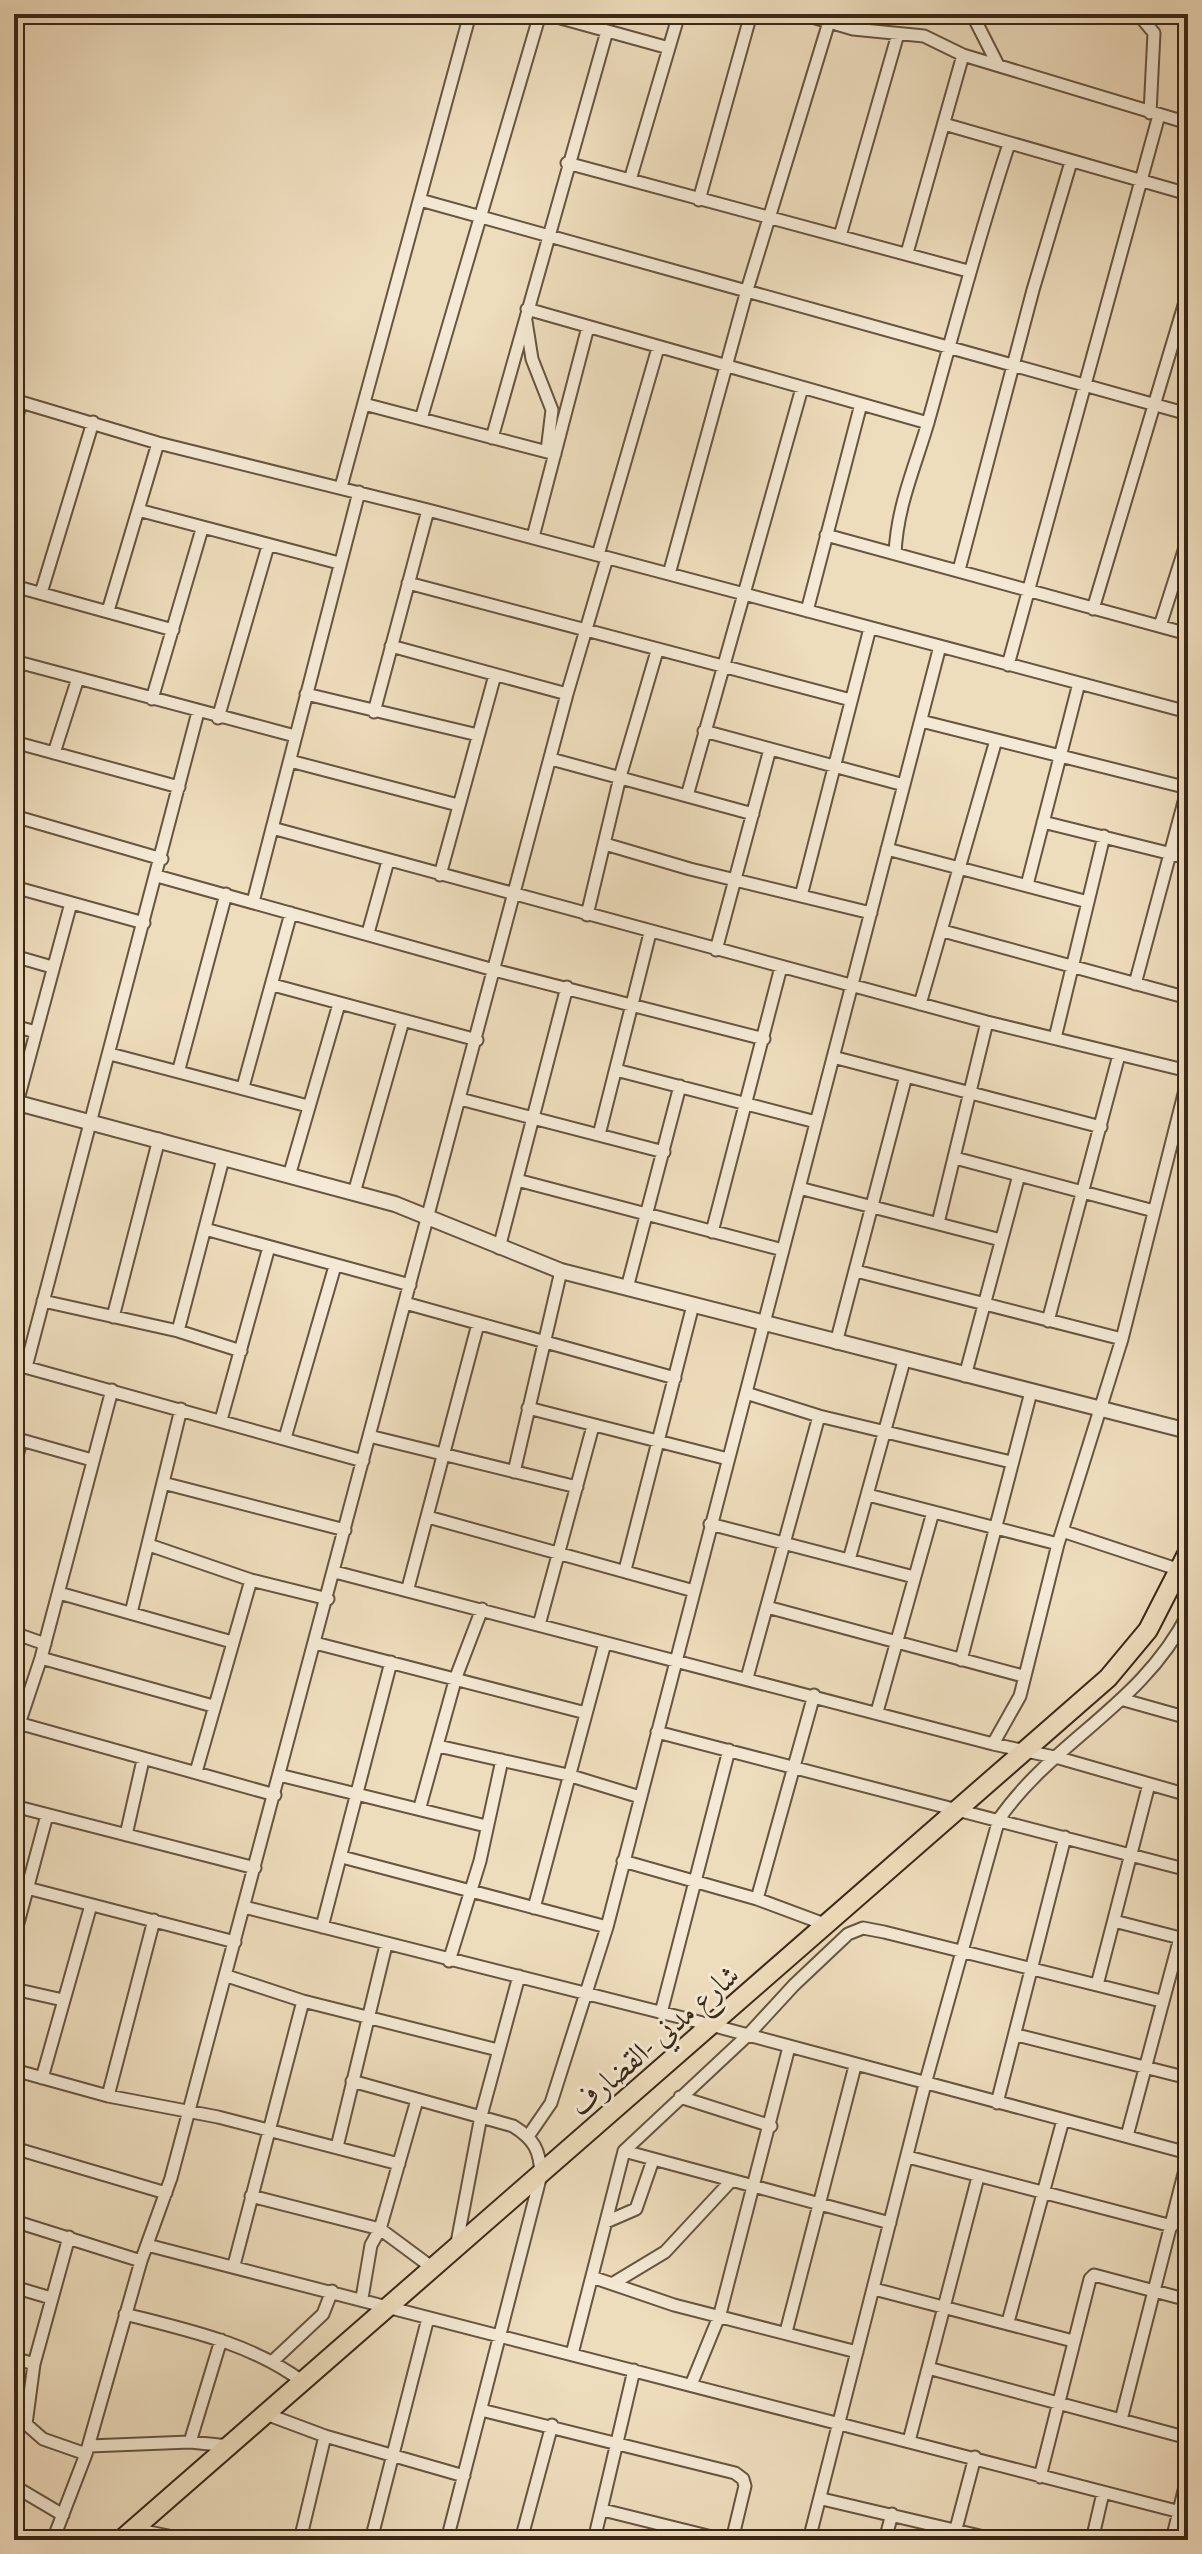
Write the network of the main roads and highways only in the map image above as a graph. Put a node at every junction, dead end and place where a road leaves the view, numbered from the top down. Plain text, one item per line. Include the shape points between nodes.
1 (1188, 1552) edge
2 (128, 2535) edge

1 - 2 highway, شارع مدني -القضارف via 1159,1612 1132,1652 1027,1751

